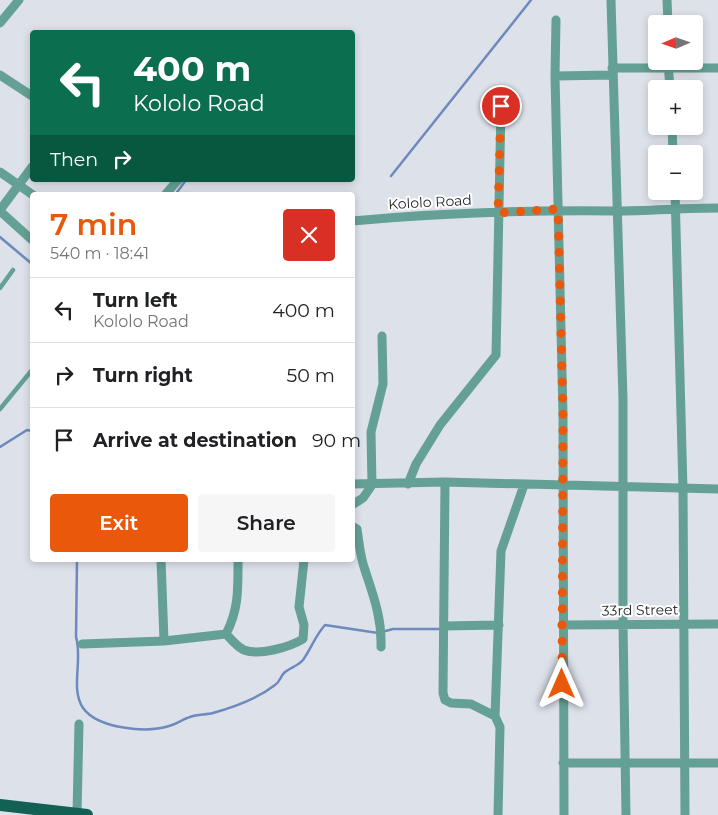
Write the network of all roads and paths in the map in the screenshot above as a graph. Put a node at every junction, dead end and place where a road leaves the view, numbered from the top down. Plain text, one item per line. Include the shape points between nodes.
1 (19, 0) edge
2 (611, 0) edge
3 (667, 0) edge
4 (668, 15) edge
5 (556, 20) dead end
6 (0, 23) edge
7 (648, 67) edge
8 (703, 67) edge
9 (718, 68) edge
10 (612, 72) junction
11 (0, 75) edge
12 (555, 76) junction
13 (30, 95) edge
14 (501, 106) dead end
15 (30, 170) edge
16 (0, 172) edge
17 (176, 182) edge
18 (19, 186) junction
19 (168, 192) edge
20 (30, 193) edge
21 (676, 200) edge
22 (676, 208) junction
23 (718, 208) edge
24 (558, 209) junction
25 (0, 211) edge
26 (498, 213) junction
27 (355, 221) edge
28 (30, 238) edge
29 (13, 270) dead end
30 (0, 288) edge
31 (382, 336) dead end
32 (30, 372) edge
33 (0, 409) edge
34 (445, 482) junction
35 (355, 484) edge
36 (408, 484) junction
37 (372, 485) junction
38 (524, 485) junction
39 (562, 485) junction
40 (624, 488) junction
41 (683, 489) junction
42 (718, 489) edge
43 (355, 503) edge
44 (355, 528) edge
45 (161, 562) edge
46 (238, 562) edge
47 (304, 562) edge
48 (683, 623) junction
49 (499, 624) junction
50 (622, 624) junction
51 (718, 624) edge
52 (562, 625) junction
53 (444, 626) junction
54 (226, 634) junction
55 (164, 641) junction
56 (82, 644) dead end
57 (381, 646) dead end
58 (495, 716) junction
59 (79, 724) dead end
60 (563, 763) junction
61 (718, 764) edge
62 (624, 765) junction
63 (686, 765) junction
64 (0, 805) edge
65 (82, 814) edge
66 (498, 815) edge
67 (564, 815) edge
68 (626, 815) edge
69 (685, 815) edge

1 - 6 street
2 - 10 street
3 - 4 street
5 - 12 street
7 - 10 street
8 - 9 street
10 - 12 street
10 - 40 street
11 - 13 street
12 - 24 street
14 - 26 street
15 - 18 street
16 - 18 street
17 - 19 street
18 - 20 street
18 - 25 street
21 - 22 street
22 - 23 street, Kololo Road
22 - 24 street, Kololo Road
22 - 41 street
24 - 26 street, Kololo Road
24 - 39 street
25 - 28 street
26 - 27 street, Kololo Road via 413,215
26 - 36 street via 496,355 440,426 416,464
29 - 30 lane
31 - 37 street via 383,384 371,432
32 - 33 lane
34 - 36 street
34 - 38 street
34 - 53 street
35 - 37 street
36 - 37 street
37 - 43 street
38 - 39 street
38 - 49 street via 501,551
39 - 40 street
39 - 52 street
40 - 41 street
40 - 50 street
41 - 42 street
41 - 48 street
44 - 57 street via 378,609
45 - 55 street
46 - 54 street via 236,613
47 - 54 street via 300,607 303,639 274,648 246,651 235,645
48 - 50 street, 33rd Street
48 - 51 street, 33rd Street
48 - 63 street
49 - 53 street
49 - 58 street
50 - 52 street, 33rd Street
50 - 62 street
52 - 60 street
53 - 58 street via 445,700 471,704
54 - 55 street
55 - 56 street
58 - 66 street via 500,727
59 - 65 street
60 - 62 street
60 - 67 street
61 - 63 street
62 - 63 street
62 - 68 street
63 - 69 street
64 - 65 main road

